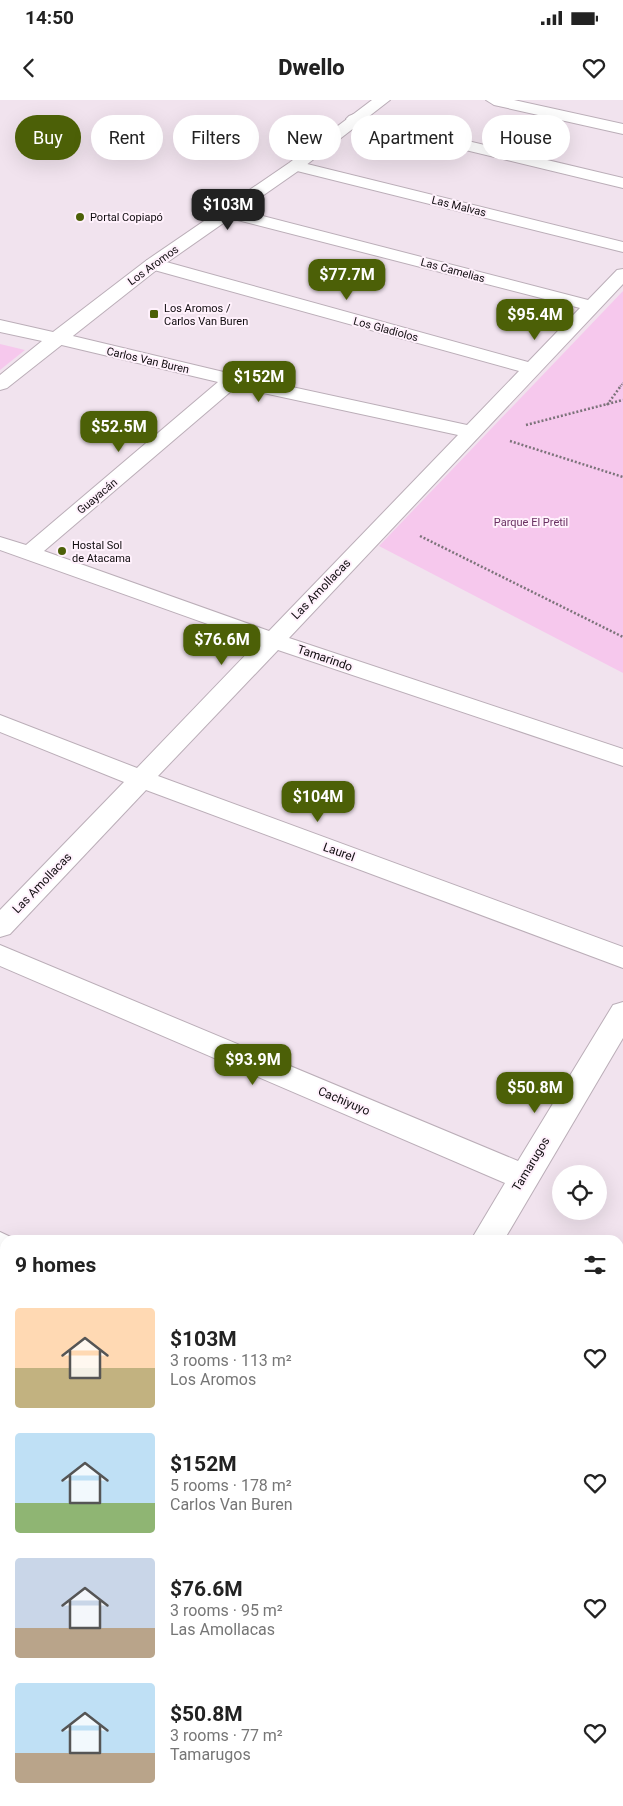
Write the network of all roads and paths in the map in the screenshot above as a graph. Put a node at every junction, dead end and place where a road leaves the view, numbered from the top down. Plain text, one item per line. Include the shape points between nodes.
1 (382, 100) edge
2 (494, 100) edge
3 (360, 115) edge
4 (351, 121) edge
5 (623, 129) edge
6 (472, 147) edge
7 (295, 166) junction
8 (623, 183) edge
9 (228, 212) junction
10 (623, 247) edge
11 (153, 264) junction
12 (623, 274) edge
13 (592, 306) junction
14 (0, 326) edge
15 (56, 338) junction
16 (532, 369) junction
17 (232, 380) junction
18 (0, 384) edge
19 (623, 384) edge
20 (623, 400) edge
21 (607, 405) junction
22 (525, 425) dead end
23 (471, 432) junction
24 (506, 439) dead end
25 (623, 478) edge
26 (387, 520) junction
27 (0, 543) edge
28 (29, 553) junction
29 (623, 638) edge
30 (273, 640) junction
31 (0, 723) edge
32 (623, 758) edge
33 (141, 779) junction
34 (0, 927) edge
35 (0, 954) edge
36 (623, 958) edge
37 (623, 1013) edge
38 (523, 1177) junction
39 (490, 1235) edge

1 - 3 street, Los Aromos
2 - 5 street
4 - 7 street, Los Aromos
6 - 8 street
7 - 9 street, Los Aromos
7 - 10 street, Las Malvas
9 - 11 street, Los Aromos
9 - 13 street, Las Camelias
11 - 15 street, Los Aromos
11 - 16 street, Los Gladiolos
12 - 13 street, Las Amollacas
13 - 16 street, Las Amollacas
14 - 15 street, Carlos Van Buren
15 - 17 street, Carlos Van Buren
15 - 18 street, Los Aromos
16 - 23 street, Las Amollacas
17 - 23 street, Carlos Van Buren
17 - 28 street, Guayacán
19 - 21 path
20 - 21 path
21 - 22 path
23 - 26 street, Las Amollacas
24 - 25 path
26 - 29 path
26 - 30 street, Las Amollacas
27 - 28 street, Tamarindo
28 - 30 street, Tamarindo
30 - 32 street, Tamarindo
30 - 33 street, Las Amollacas
31 - 33 street, Laurel
33 - 34 street, Las Amollacas
33 - 36 street, Laurel
35 - 38 street, Cachiyuyo
37 - 38 street, Tamarugos
38 - 39 street, Tamarugos

